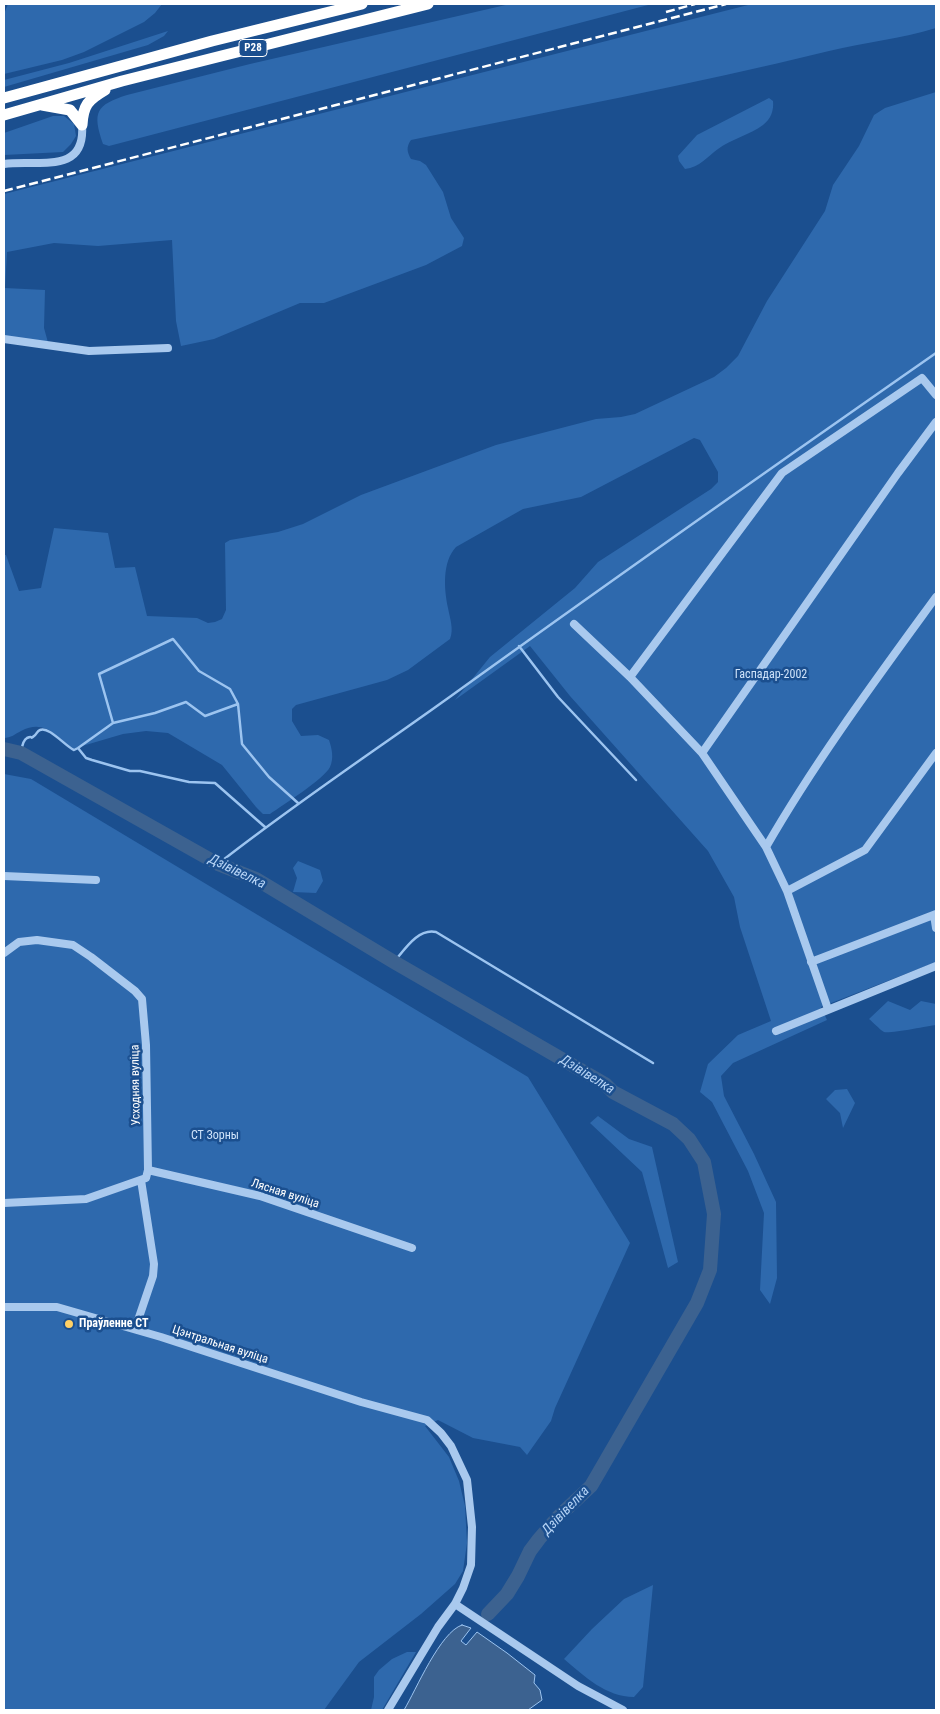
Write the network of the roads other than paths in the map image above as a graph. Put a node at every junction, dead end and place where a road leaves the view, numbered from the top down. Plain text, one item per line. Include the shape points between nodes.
1 (362, 4) edge
2 (428, 4) edge
3 (122, 81) junction
4 (4, 98) edge
5 (37, 104) junction
6 (4, 115) edge
7 (82, 125) junction
8 (4, 164) edge
9 (4, 339) edge
10 (168, 348) dead end
11 (936, 395) edge
12 (936, 422) edge
13 (936, 597) edge
14 (574, 624) dead end
15 (630, 677) junction
16 (702, 753) junction
17 (936, 753) edge
18 (766, 847) junction
19 (4, 876) edge
20 (96, 880) dead end
21 (787, 891) junction
22 (935, 915) edge
23 (936, 928) edge
24 (4, 953) edge
25 (811, 962) junction
26 (936, 966) edge
27 (828, 1009) junction
28 (776, 1031) dead end
29 (148, 1170) junction
30 (141, 1180) junction
31 (4, 1203) edge
32 (412, 1248) dead end
33 (4, 1307) edge
34 (135, 1330) junction
35 (455, 1604) junction
36 (388, 1710) edge
37 (623, 1710) edge

1 - 4 highway, Р28
2 - 3 highway, Р28
3 - 5 highway, Р28
3 - 7 highway via 90,100 85,106
5 - 6 highway, Р28
5 - 7 highway via 70,110
7 - 8 street via 82,144 66,160
9 - 10 street via 89,351
11 - 15 street via 922,378 782,474
12 - 16 street
13 - 18 street via 869,690
14 - 15 street
15 - 16 street
16 - 18 street
17 - 21 street via 865,850
18 - 21 street
19 - 20 street
21 - 25 street
22 - 23 street
22 - 25 street
24 - 29 street, Усходняя вуліца via 20,942 37,940 73,945 135,990 142,999
25 - 27 street
26 - 27 street
27 - 28 street
29 - 30 street via 146,1178
29 - 32 street, Лясная вуліца via 260,1196
30 - 31 street via 86,1199
30 - 34 street via 154,1264
33 - 34 street, Цэнтральная вуліца via 57,1307
34 - 35 street, Цэнтральная вуліца via 427,1420 450,1446 467,1480 472,1551 468,1575
35 - 36 street
35 - 37 street via 578,1686

